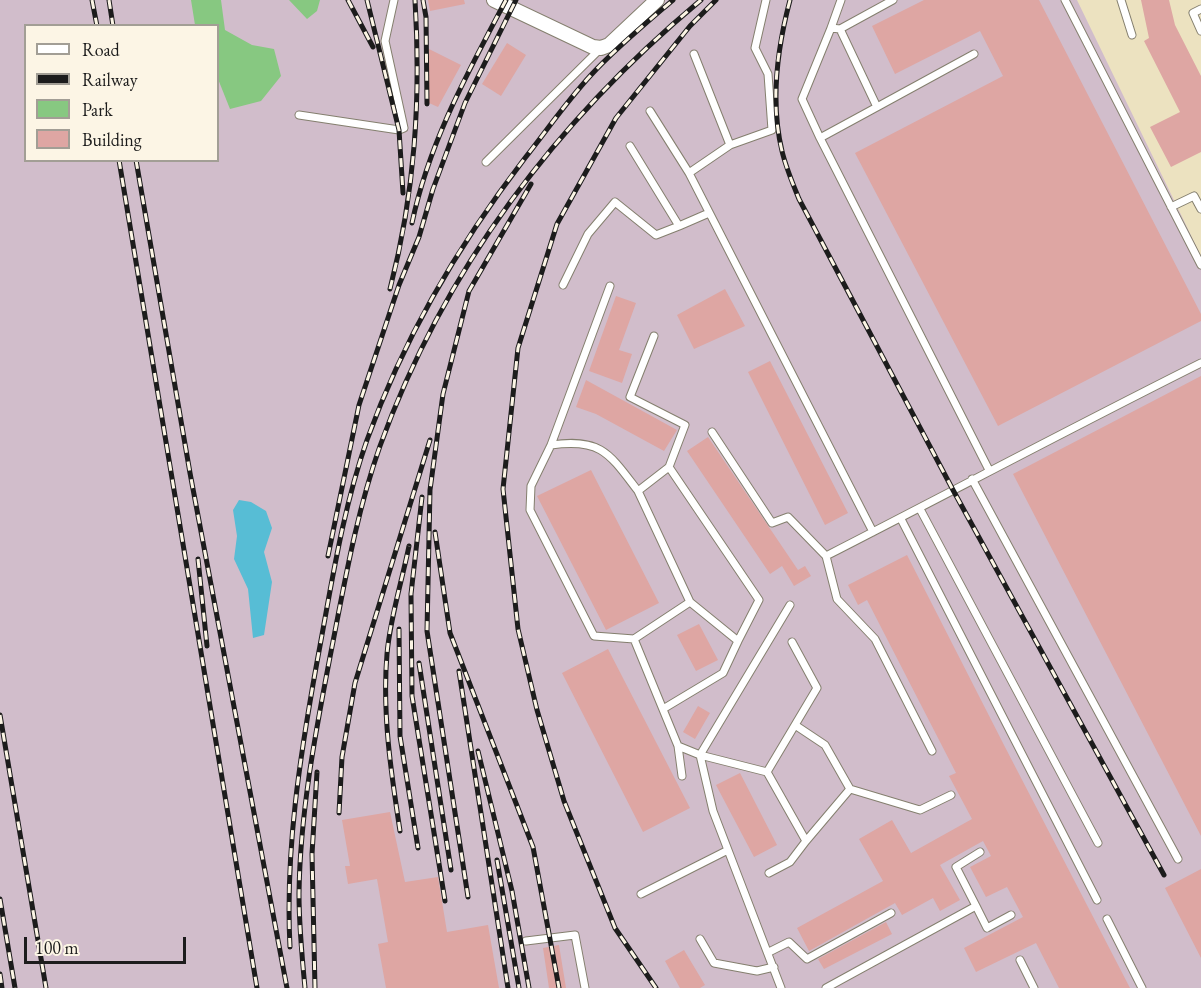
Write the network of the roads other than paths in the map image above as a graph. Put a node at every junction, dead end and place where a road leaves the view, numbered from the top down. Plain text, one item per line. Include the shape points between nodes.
1 (394, 0) edge
2 (494, 0) edge
3 (657, 0) edge
4 (766, 0) edge
5 (841, 0) edge
6 (893, 0) edge
7 (1065, 0) edge
8 (1121, 0) edge
9 (1201, 9) edge
10 (831, 28) junction
11 (840, 29) junction
12 (1201, 31) edge
13 (1132, 35) dead end
14 (601, 48) junction
15 (694, 54) dead end
16 (974, 54) dead end
17 (877, 107) junction
18 (650, 111) dead end
19 (299, 115) dead end
20 (820, 138) junction
21 (730, 145) junction
22 (630, 146) dead end
23 (486, 162) dead end
24 (689, 173) junction
25 (1171, 207) junction
26 (1201, 209) edge
27 (709, 213) junction
28 (679, 226) junction
29 (1201, 265) edge
30 (563, 285) dead end
31 (610, 286) dead end
32 (654, 336) dead end
33 (1201, 363) edge
34 (712, 432) dead end
35 (551, 445) junction
36 (669, 466) junction
37 (989, 470) junction
38 (972, 479) junction
39 (638, 491) junction
40 (920, 508) junction
41 (901, 519) junction
42 (873, 532) junction
43 (826, 556) junction
44 (690, 602) junction
45 (790, 605) dead end
46 (634, 639) junction
47 (738, 641) junction
48 (792, 642) dead end
49 (663, 709) junction
50 (795, 725) junction
51 (678, 746) junction
52 (932, 751) dead end
53 (700, 756) junction
54 (767, 772) junction
55 (682, 776) dead end
56 (850, 789) junction
57 (951, 795) dead end
58 (806, 841) junction
59 (1098, 843) dead end
60 (728, 850) junction
61 (980, 852) dead end
62 (1178, 859) dead end
63 (768, 873) dead end
64 (641, 894) dead end
65 (1097, 900) dead end
66 (976, 906) junction
67 (891, 913) dead end
68 (1011, 915) dead end
69 (1107, 919) dead end
70 (700, 939) dead end
71 (526, 941) dead end
72 (769, 952) junction
73 (1020, 960) dead end
74 (774, 967) junction
75 (585, 988) edge
76 (781, 988) edge
77 (826, 988) edge
78 (1034, 988) edge
79 (1142, 988) edge

1 - 19 lane via 385,41 404,128
2 - 14 street
3 - 14 street
4 - 21 lane via 754,48 768,74 772,130
5 - 10 lane
6 - 11 lane
7 - 25 lane
8 - 13 lane
9 - 12 lane via 1193,13
10 - 11 lane
10 - 20 lane via 802,99
11 - 17 lane
14 - 23 lane
15 - 21 lane
16 - 17 lane
17 - 20 lane
18 - 24 lane
20 - 37 lane
21 - 24 lane
22 - 28 lane
24 - 27 lane
25 - 26 lane via 1194,196
25 - 29 lane
27 - 28 lane
27 - 42 lane
28 - 30 lane via 656,235 615,202 588,234
31 - 35 lane
32 - 36 lane via 630,397 685,425
33 - 37 lane
34 - 43 lane via 772,523 788,517
35 - 39 lane via 576,441 598,447 616,462
35 - 46 lane via 531,486 530,510 594,636
36 - 39 lane
36 - 47 lane via 759,600
37 - 38 lane
38 - 40 lane
38 - 62 lane
39 - 44 lane
40 - 41 lane
40 - 59 lane
41 - 42 lane
41 - 65 lane
42 - 43 lane
43 - 52 lane via 837,599 875,639
44 - 46 lane
44 - 47 lane
45 - 53 lane
46 - 49 lane
47 - 49 lane via 723,673
48 - 50 lane via 817,688
49 - 51 lane
50 - 54 lane
50 - 56 lane via 825,745
51 - 53 lane
51 - 55 lane
53 - 54 lane
53 - 60 lane
54 - 58 lane
56 - 57 lane via 920,810
56 - 58 lane
58 - 63 lane via 790,862
60 - 64 lane
60 - 72 lane
61 - 66 lane via 956,867
66 - 68 lane via 987,928
66 - 77 lane
67 - 72 lane via 807,959 789,942
69 - 79 lane
70 - 74 lane via 714,963 757,972
71 - 75 lane via 575,935
72 - 74 lane
73 - 78 lane
74 - 76 lane

